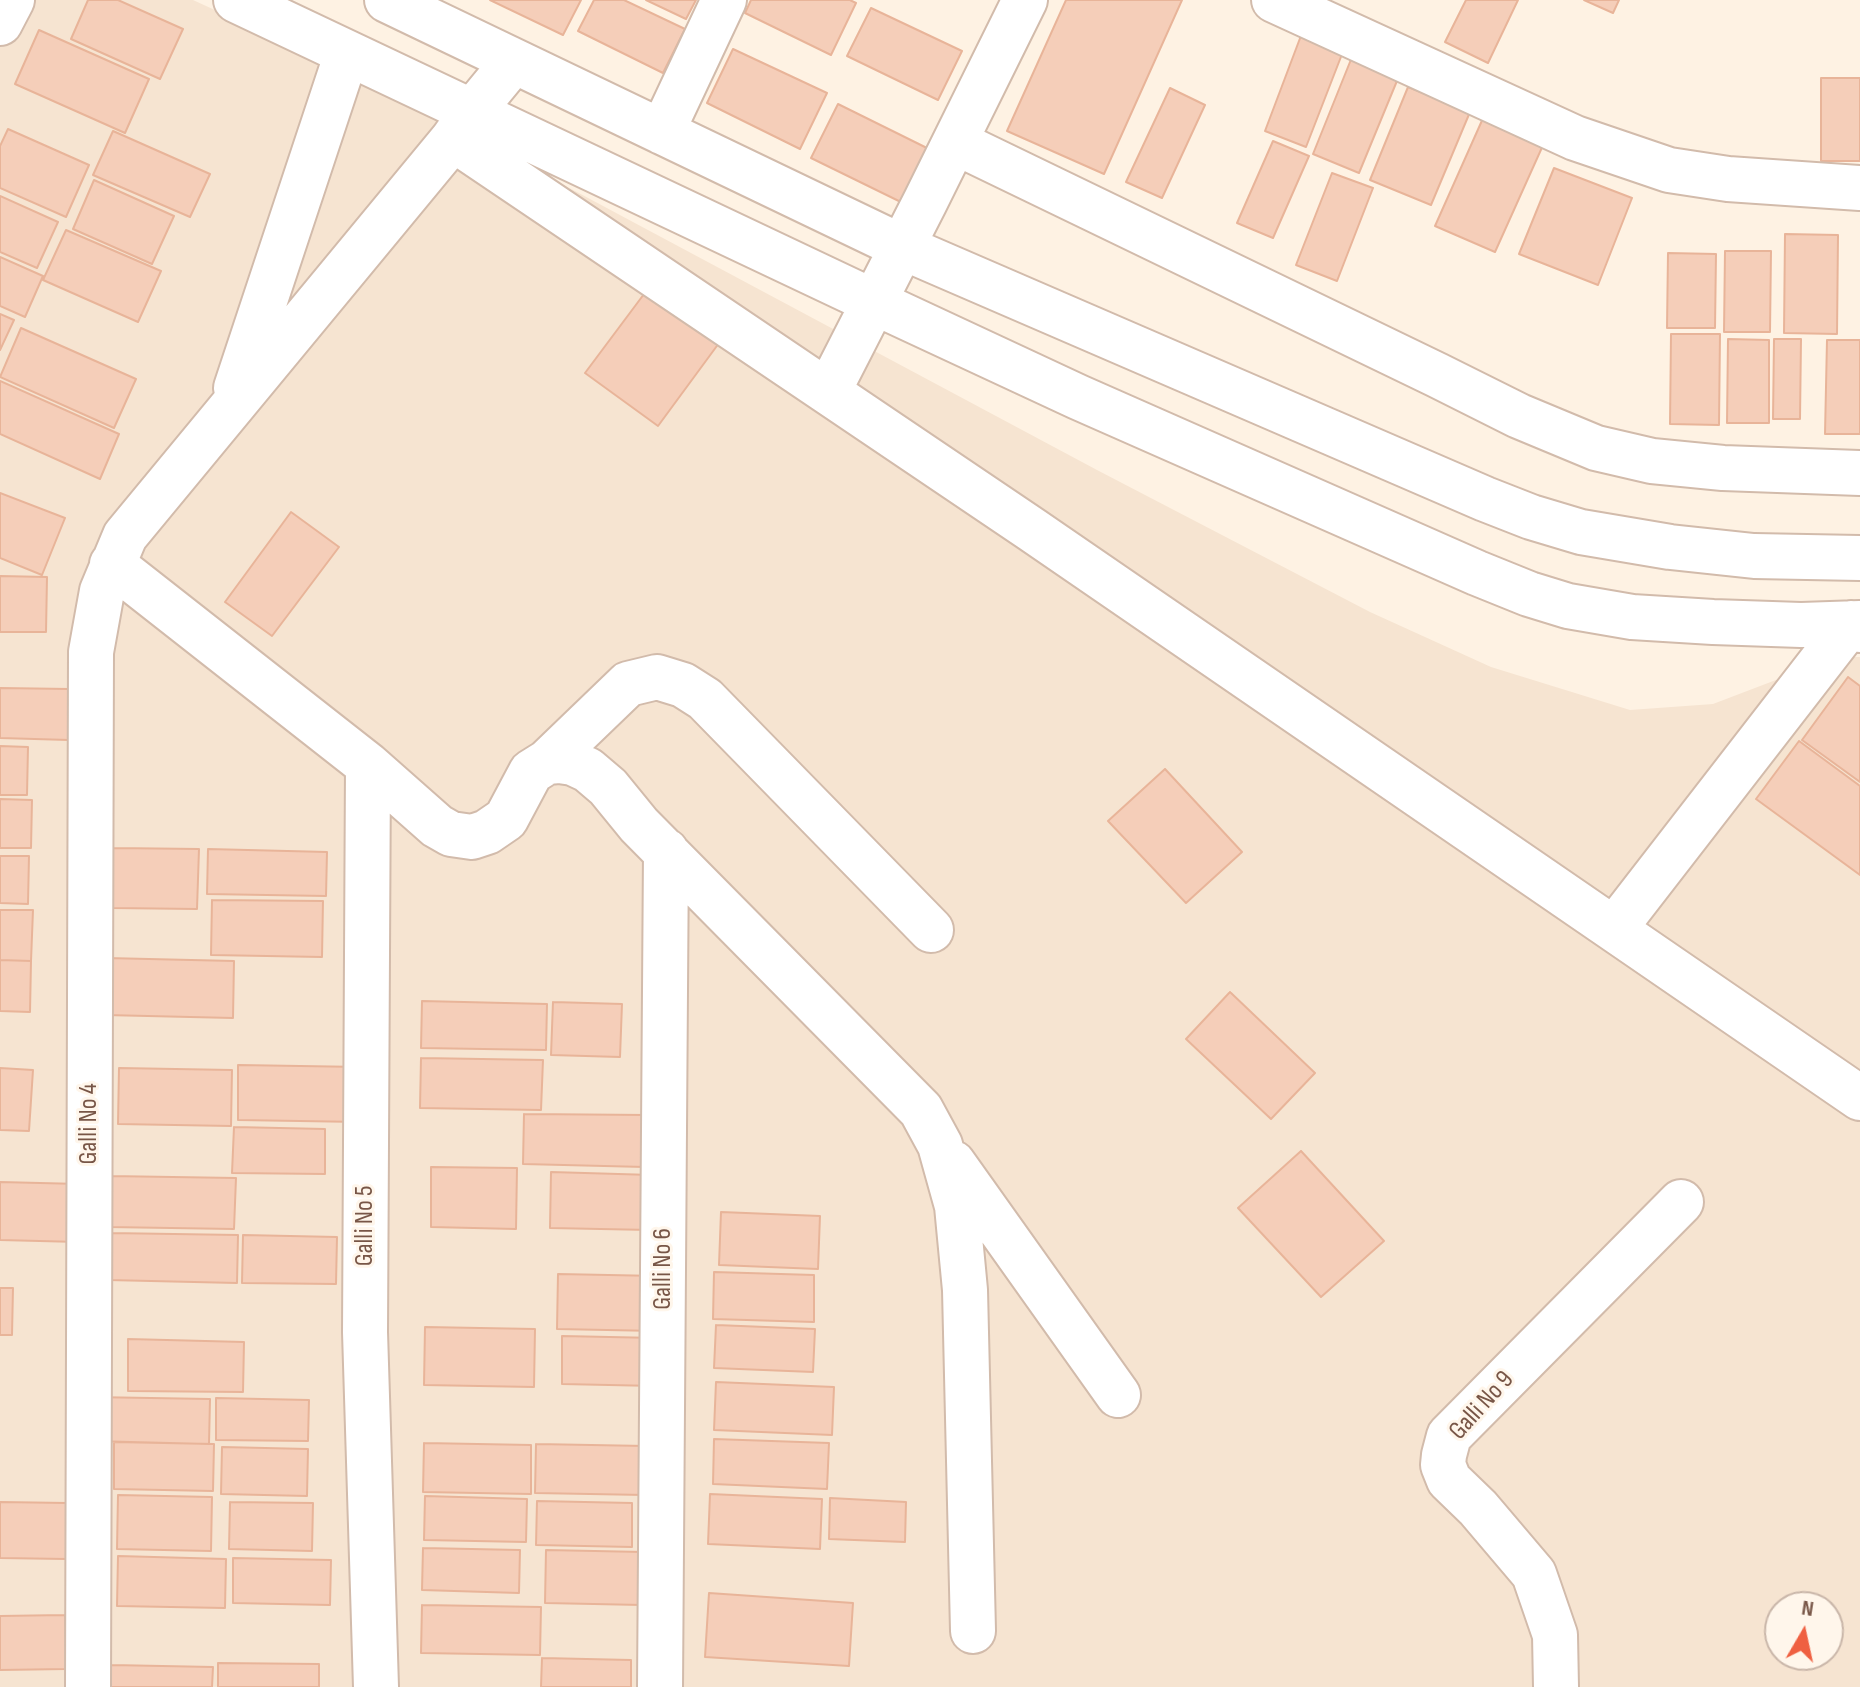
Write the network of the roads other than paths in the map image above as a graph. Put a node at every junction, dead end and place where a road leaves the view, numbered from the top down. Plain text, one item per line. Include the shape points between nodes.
1 (12, 0) edge
2 (236, 0) edge
3 (724, 0) edge
4 (1025, 0) edge
5 (1274, 0) edge
6 (411, 5) edge
7 (0, 23) edge
8 (347, 53) junction
9 (514, 61) junction
10 (463, 125) junction
11 (662, 132) junction
12 (955, 142) junction
13 (1860, 188) edge
14 (902, 247) junction
15 (874, 302) junction
16 (828, 392) junction
17 (229, 411) junction
18 (1860, 473) edge
19 (1860, 558) edge
20 (112, 564) junction
21 (1857, 626) edge
22 (547, 762) junction
23 (368, 765) junction
24 (666, 851) junction
25 (1614, 929) junction
26 (931, 930) dead end
27 (1860, 1098) edge
28 (940, 1145) junction
29 (1681, 1202) dead end
30 (1118, 1395) dead end
31 (973, 1631) dead end
32 (88, 1687) edge
33 (376, 1687) edge
34 (660, 1687) edge
35 (1556, 1687) edge

1 - 7 street
2 - 8 street
3 - 11 street
4 - 12 street
5 - 13 street via 1575,138 1669,170
6 - 9 street
8 - 10 street
8 - 17 street
9 - 10 street, Galli No 4
9 - 11 street
10 - 15 street
10 - 16 street
10 - 17 street, Galli No 4
11 - 14 street
12 - 14 street
12 - 18 street via 1519,416 1596,448 1652,461 1723,468
14 - 15 street
14 - 19 street via 1531,517 1581,532 1670,547 1754,556
15 - 16 street
15 - 21 street via 1529,594 1632,617
16 - 25 street
17 - 20 street, Galli No 4 via 125,536
20 - 23 street
20 - 32 street, Galli No 4 via 91,652
21 - 25 street
22 - 23 street via 531,772 506,819 472,837 437,826
22 - 24 street via 588,770
22 - 26 street via 628,684 657,677 683,685 705,699
23 - 33 street, Galli No 5 via 365,1332
24 - 28 street via 921,1110
24 - 34 street, Galli No 6
25 - 27 street
28 - 30 street
28 - 31 street via 957,1206 965,1290
29 - 35 street, Galli No 9 via 1449,1436 1444,1455 1449,1480 1534,1574 1555,1635

